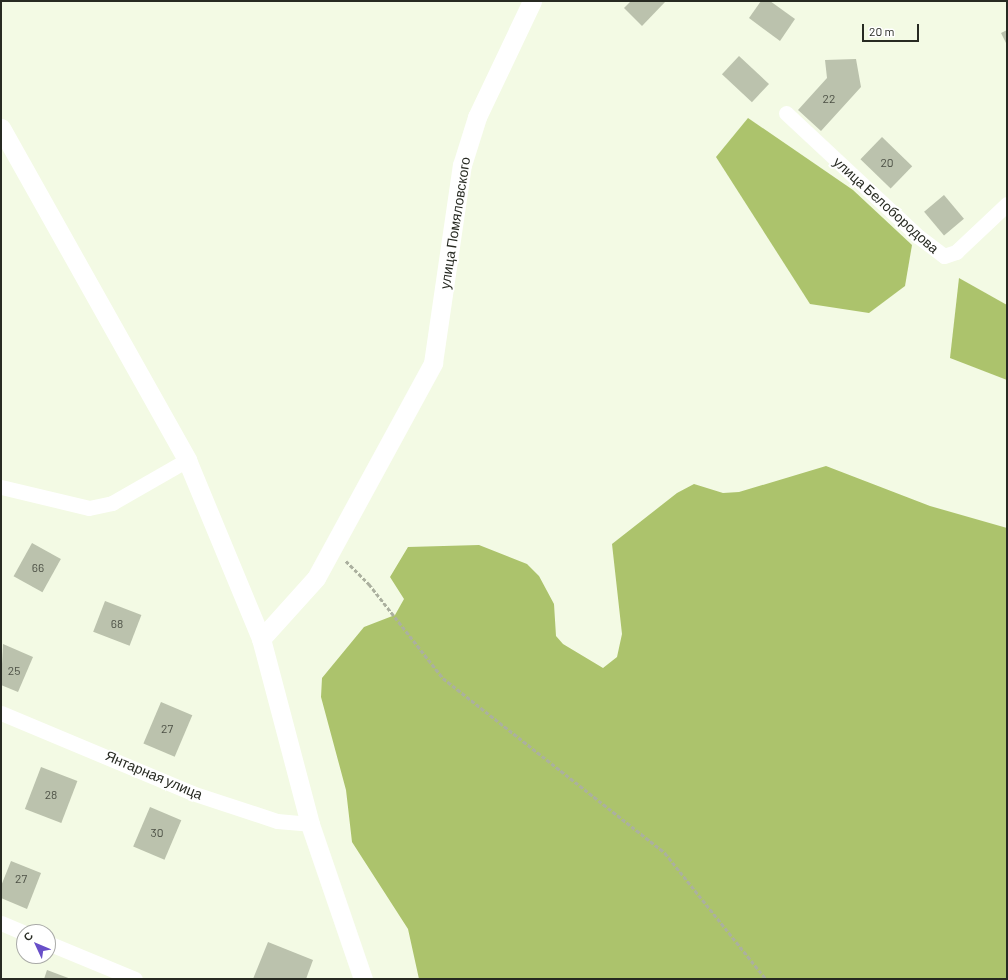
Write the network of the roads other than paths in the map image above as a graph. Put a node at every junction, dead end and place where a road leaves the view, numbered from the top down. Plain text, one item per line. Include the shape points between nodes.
1 (532, 1) edge
2 (786, 113) dead end
3 (1, 128) edge
4 (1007, 204) edge
5 (187, 460) junction
6 (1, 487) edge
7 (261, 639) junction
8 (1, 713) edge
9 (310, 824) junction
10 (1, 923) edge
11 (16, 930) edge
12 (56, 946) edge
13 (135, 979) edge
14 (363, 979) edge

1 - 7 street, улица Помяловского via 477,117 462,165 433,363 316,578
2 - 4 street, улица Белобородова via 919,237 944,256 956,252
3 - 5 street
5 - 6 street via 112,503 89,508
5 - 7 street
7 - 9 street
8 - 9 street, Янтарная улица via 192,793 277,821
9 - 14 street
10 - 11 street
12 - 13 street

